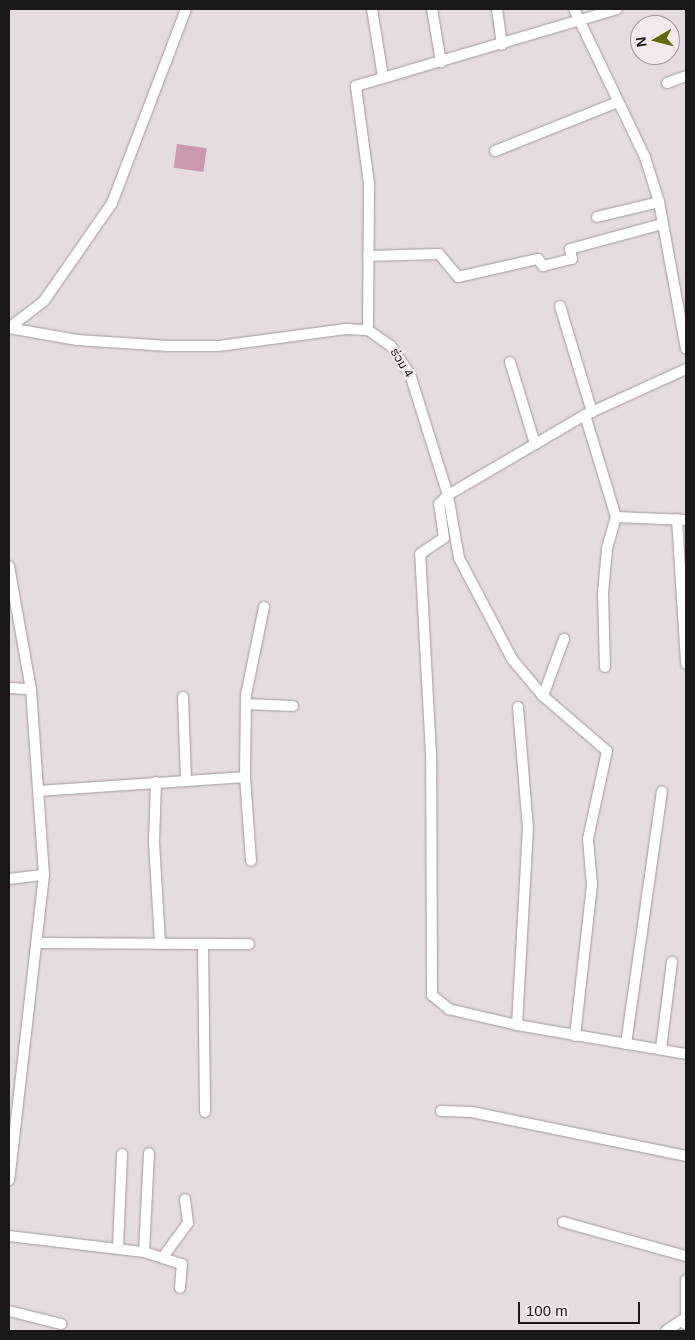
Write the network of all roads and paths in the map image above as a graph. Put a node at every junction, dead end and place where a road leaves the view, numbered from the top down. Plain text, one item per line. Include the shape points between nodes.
1 (186, 9) edge
2 (372, 9) edge
3 (432, 9) edge
4 (497, 9) edge
5 (574, 9) edge
6 (617, 9) edge
7 (577, 24) junction
8 (502, 45) junction
9 (441, 62) junction
10 (686, 76) edge
11 (383, 77) junction
12 (667, 83) dead end
13 (618, 102) junction
14 (495, 151) dead end
15 (660, 202) junction
16 (596, 217) dead end
17 (662, 224) junction
18 (368, 256) junction
19 (560, 306) dead end
20 (9, 328) edge
21 (368, 330) junction
22 (686, 349) edge
23 (510, 362) dead end
24 (686, 369) edge
25 (589, 414) junction
26 (535, 444) junction
27 (448, 495) junction
28 (616, 517) junction
29 (681, 520) edge
30 (455, 533) junction
31 (444, 538) junction
32 (9, 566) edge
33 (264, 607) dead end
34 (564, 639) dead end
35 (686, 664) edge
36 (605, 667) dead end
37 (9, 688) edge
38 (30, 689) junction
39 (543, 696) junction
40 (183, 697) dead end
41 (246, 704) junction
42 (293, 706) dead end
43 (518, 707) dead end
44 (244, 777) junction
45 (186, 780) junction
46 (156, 782) junction
47 (39, 791) junction
48 (662, 792) dead end
49 (251, 860) dead end
50 (44, 875) junction
51 (9, 879) edge
52 (39, 943) junction
53 (160, 944) junction
54 (203, 944) junction
55 (249, 944) dead end
56 (672, 962) dead end
57 (517, 1025) junction
58 (576, 1036) junction
59 (626, 1044) junction
60 (661, 1049) junction
61 (686, 1054) edge
62 (441, 1111) dead end
63 (205, 1112) dead end
64 (149, 1153) dead end
65 (122, 1154) dead end
66 (686, 1156) edge
67 (9, 1180) edge
68 (185, 1199) dead end
69 (563, 1222) dead end
70 (9, 1236) edge
71 (118, 1247) junction
72 (144, 1252) junction
73 (164, 1256) junction
74 (686, 1256) edge
75 (686, 1280) edge
76 (180, 1288) dead end
77 (9, 1311) edge
78 (685, 1322) edge
79 (61, 1324) dead end
80 (666, 1331) edge

1 - 20 street via 112,203 44,301
2 - 11 street
3 - 9 street
4 - 8 street
5 - 7 street
6 - 7 street
7 - 8 street
7 - 13 street
8 - 9 street
9 - 11 street
10 - 12 street
11 - 18 street via 360,83 354,95 366,152
13 - 14 street
13 - 15 street via 645,157
15 - 16 street
15 - 17 street
17 - 18 street via 570,249 572,259 543,266 538,259 458,277 439,254
17 - 22 street
18 - 21 street
19 - 25 street
20 - 21 street via 76,340 168,346 219,346 346,329
21 - 27 street, ຮ່ວມ 4 via 391,346 410,374
23 - 26 street
24 - 25 street
25 - 26 street
25 - 28 street
26 - 27 street
27 - 30 street, ຮ່ວມ 4
27 - 31 street via 439,504
28 - 29 street
28 - 36 street via 607,549 603,593
29 - 35 street
30 - 31 street
30 - 39 street, ຮ່ວມ 4 via 459,558 507,650
31 - 57 street via 420,554 431,754 432,995 449,1009
32 - 38 street
33 - 41 street
34 - 39 street
37 - 38 street
38 - 47 street
39 - 58 street, ຮ່ວມ 4 via 607,751 588,839 592,885
40 - 45 street
41 - 42 street
41 - 44 street
43 - 57 street via 528,828
44 - 45 street
44 - 49 street
45 - 46 street
46 - 47 street
46 - 53 street via 154,842
47 - 50 street
48 - 59 street
50 - 51 street
50 - 52 street
52 - 53 street
52 - 67 street via 15,1102
53 - 54 street
54 - 55 street
54 - 63 street
56 - 60 street
57 - 58 street
58 - 59 street
59 - 60 street
60 - 61 street
62 - 66 street via 472,1112
64 - 72 street
65 - 71 street
68 - 73 street via 188,1223
69 - 74 street
70 - 71 street
71 - 72 street
72 - 73 street
73 - 76 street via 182,1264
75 - 78 street
77 - 79 street
78 - 80 street

